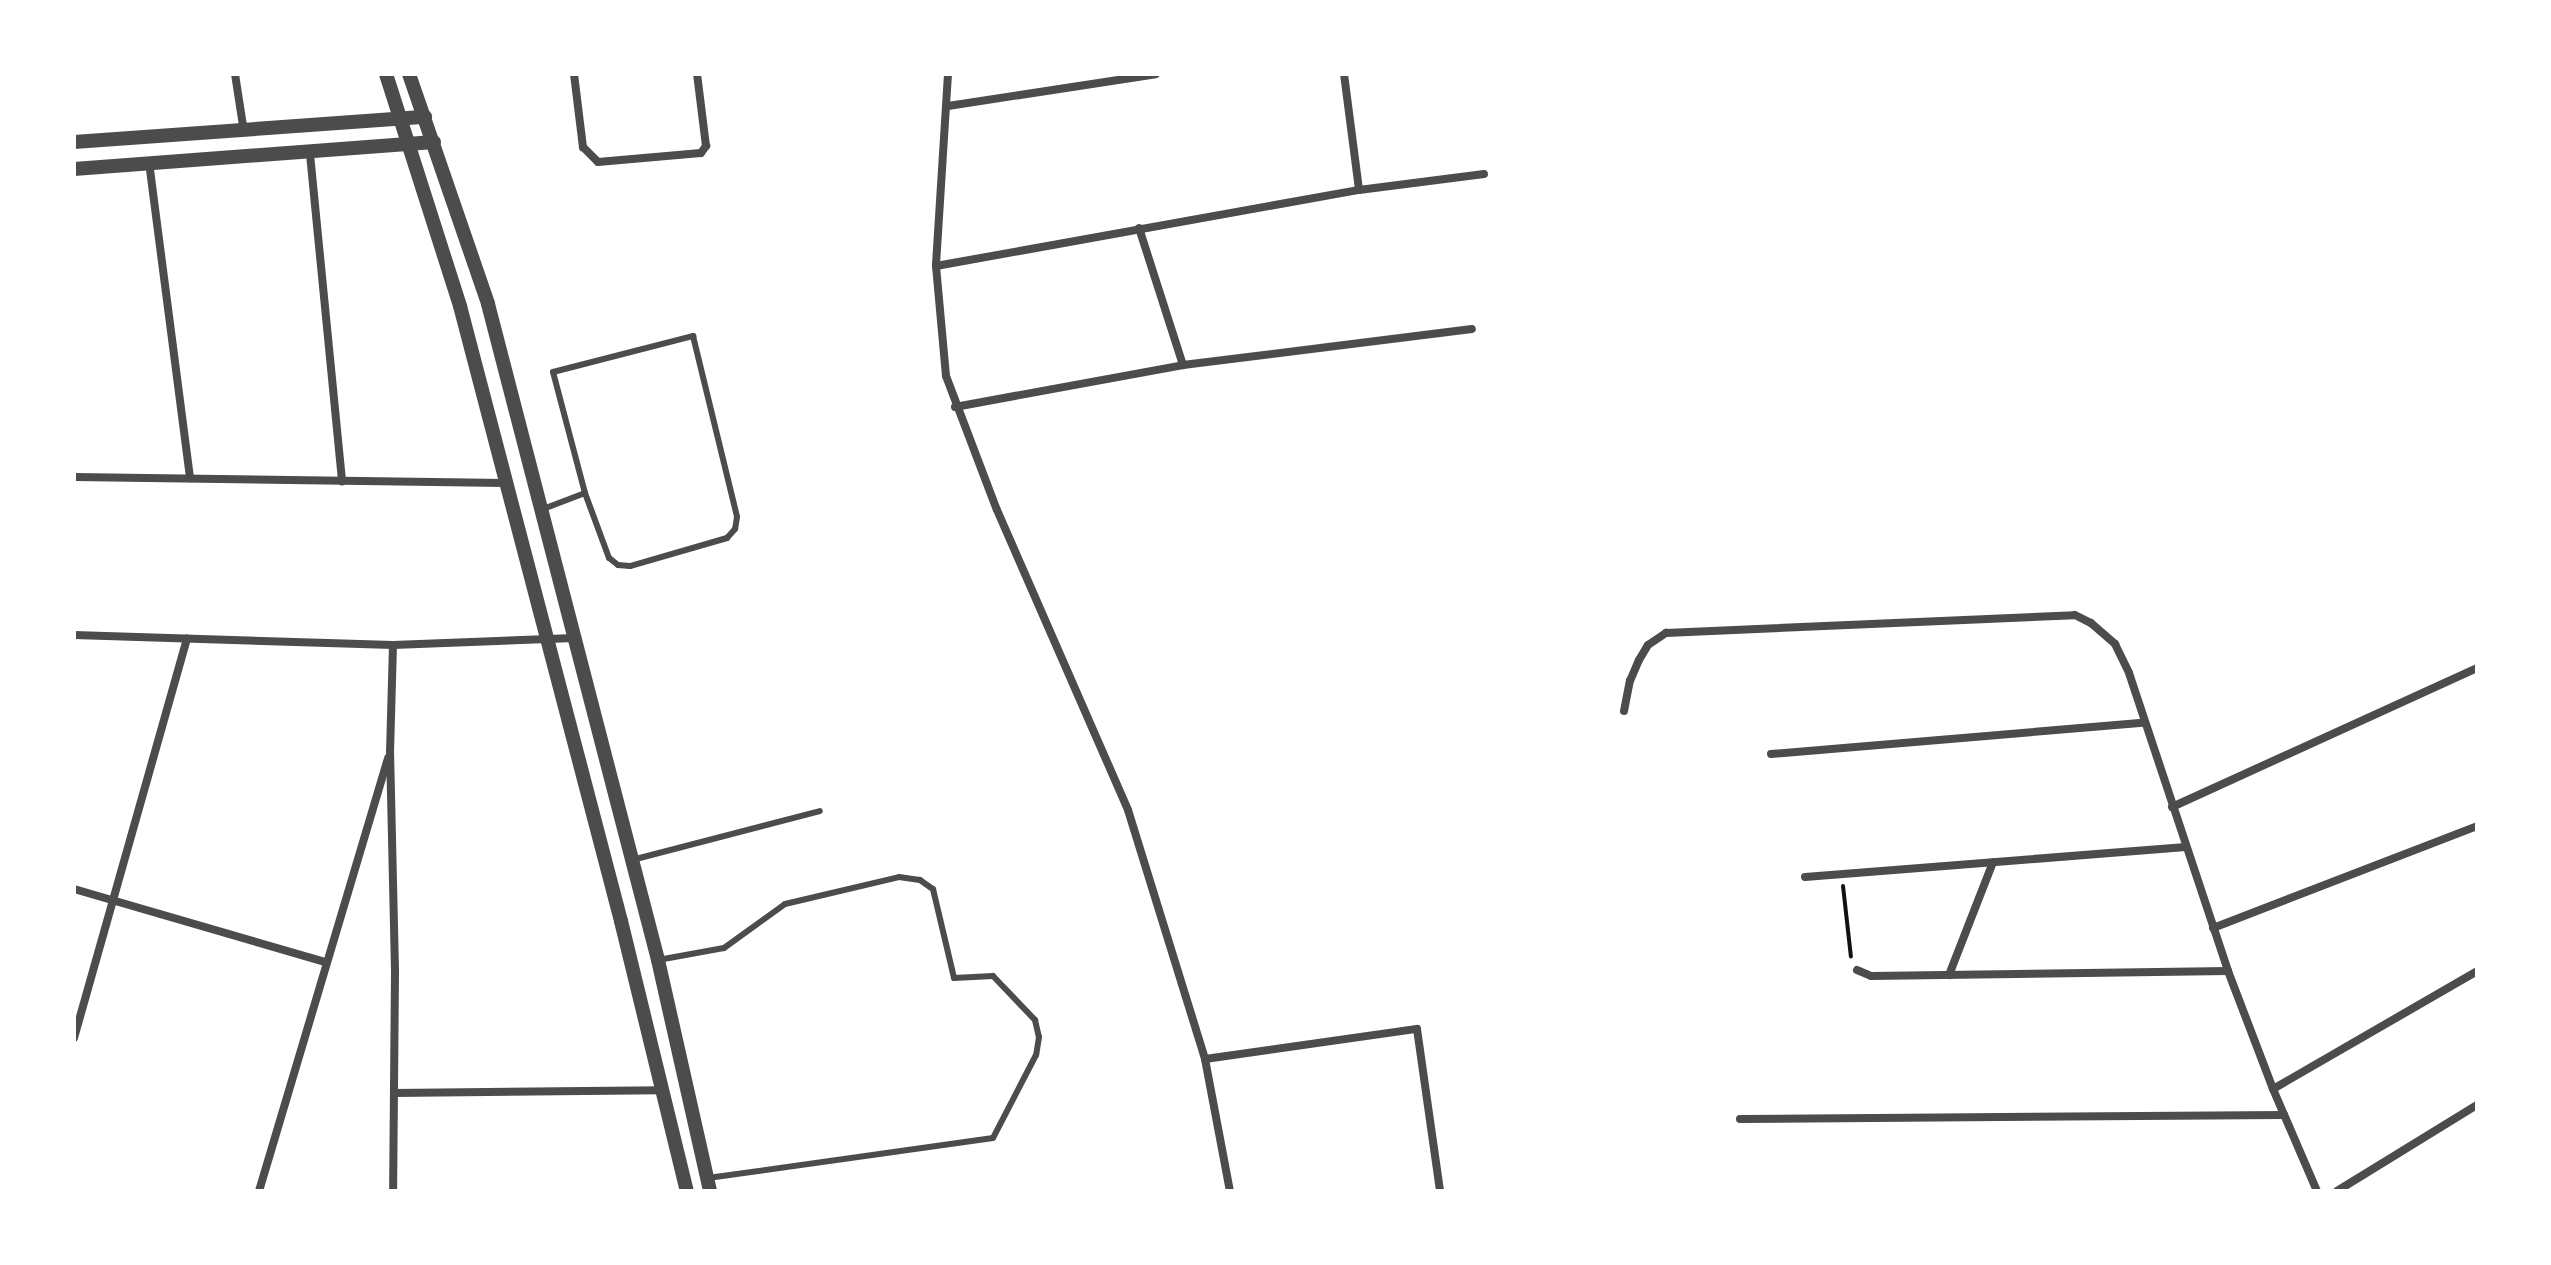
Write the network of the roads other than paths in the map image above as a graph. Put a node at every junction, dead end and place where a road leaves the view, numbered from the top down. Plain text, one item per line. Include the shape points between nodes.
1 (235, 74) edge
2 (386, 74) edge
3 (409, 74) edge
4 (574, 74) edge
5 (697, 74) edge
6 (948, 74) edge
7 (1156, 74) edge
8 (1344, 74) edge
9 (948, 106) junction
10 (425, 117) junction
11 (402, 121) junction
12 (244, 132) junction
13 (74, 142) edge
14 (434, 142) junction
15 (410, 146) junction
16 (310, 154) junction
17 (149, 162) junction
18 (74, 169) edge
19 (1484, 174) dead end
20 (1359, 190) junction
21 (1139, 228) junction
22 (936, 266) junction
23 (1472, 329) dead end
24 (1183, 365) junction
25 (955, 407) junction
26 (74, 477) edge
27 (190, 478) junction
28 (342, 481) junction
29 (505, 483) junction
30 (585, 493) junction
31 (541, 510) junction
32 (74, 635) edge
33 (575, 638) junction
34 (187, 639) junction
35 (545, 641) junction
36 (393, 645) junction
37 (2477, 668) edge
38 (1624, 711) dead end
39 (2143, 723) junction
40 (390, 750) junction
41 (1771, 754) dead end
42 (2172, 807) junction
43 (820, 811) dead end
44 (2477, 826) edge
45 (2186, 847) junction
46 (632, 860) junction
47 (1993, 862) junction
48 (1805, 877) dead end
49 (74, 889) edge
50 (113, 900) junction
51 (2213, 928) junction
52 (658, 960) junction
53 (325, 962) junction
54 (1857, 970) road end
55 (2228, 971) junction
56 (2477, 971) edge
57 (1949, 975) junction
58 (74, 1038) edge
59 (1205, 1059) junction
60 (2273, 1089) junction
61 (661, 1090) junction
62 (394, 1093) junction
63 (2477, 1105) edge
64 (2284, 1115) junction
65 (1740, 1119) dead end
66 (709, 1184) edge
67 (259, 1191) edge
68 (393, 1191) edge
69 (687, 1191) edge
70 (1230, 1191) edge
71 (1440, 1191) edge
72 (2317, 1191) edge
73 (2337, 1191) edge

1 - 12 street
2 - 11 street
3 - 10 street
4 - 5 street via 583,147 598,162 701,153 706,146
6 - 9 street
7 - 9 street
8 - 20 street
9 - 22 street
10 - 11 street
10 - 14 street
11 - 12 street
11 - 15 street
12 - 13 street
14 - 15 street
14 - 31 street via 488,304
15 - 16 street
15 - 29 street via 460,306
16 - 17 street
16 - 28 street
17 - 18 street
17 - 27 street
19 - 20 street
20 - 21 street
21 - 22 street
21 - 24 street
22 - 25 street via 941,344
23 - 24 street
24 - 25 street
25 - 59 street via 1128,810
26 - 27 street
27 - 28 street
28 - 29 street
29 - 35 street
30 - 30 lane via 553,372 693,336 737,517 735,529 727,538 618,565 609,558
30 - 31 lane
31 - 33 street
32 - 34 street
33 - 35 street
33 - 46 street
34 - 36 street
34 - 50 street
35 - 36 street
35 - 61 street
36 - 40 street
37 - 42 street
38 - 39 street via 1639,660 1648,645 1666,633 2075,615 2115,644
39 - 41 street
39 - 42 street
40 - 53 street
40 - 62 street
42 - 45 street
43 - 46 lane
44 - 51 street
45 - 47 street
45 - 51 street
46 - 52 street
47 - 48 street
47 - 57 street
49 - 50 street
50 - 53 street
50 - 58 street
51 - 55 street
52 - 66 street
52 - 66 lane via 724,948 785,904 899,877 920,880 933,889 954,978 993,976 1037,1028 1036,1055 993,1138
53 - 67 street
54 - 57 street via 1871,976
55 - 57 street
55 - 60 street
56 - 60 street
59 - 70 street
59 - 71 street via 1417,1029
60 - 64 street
61 - 62 street
61 - 69 street
62 - 68 street
63 - 73 street
64 - 65 street
64 - 72 street

